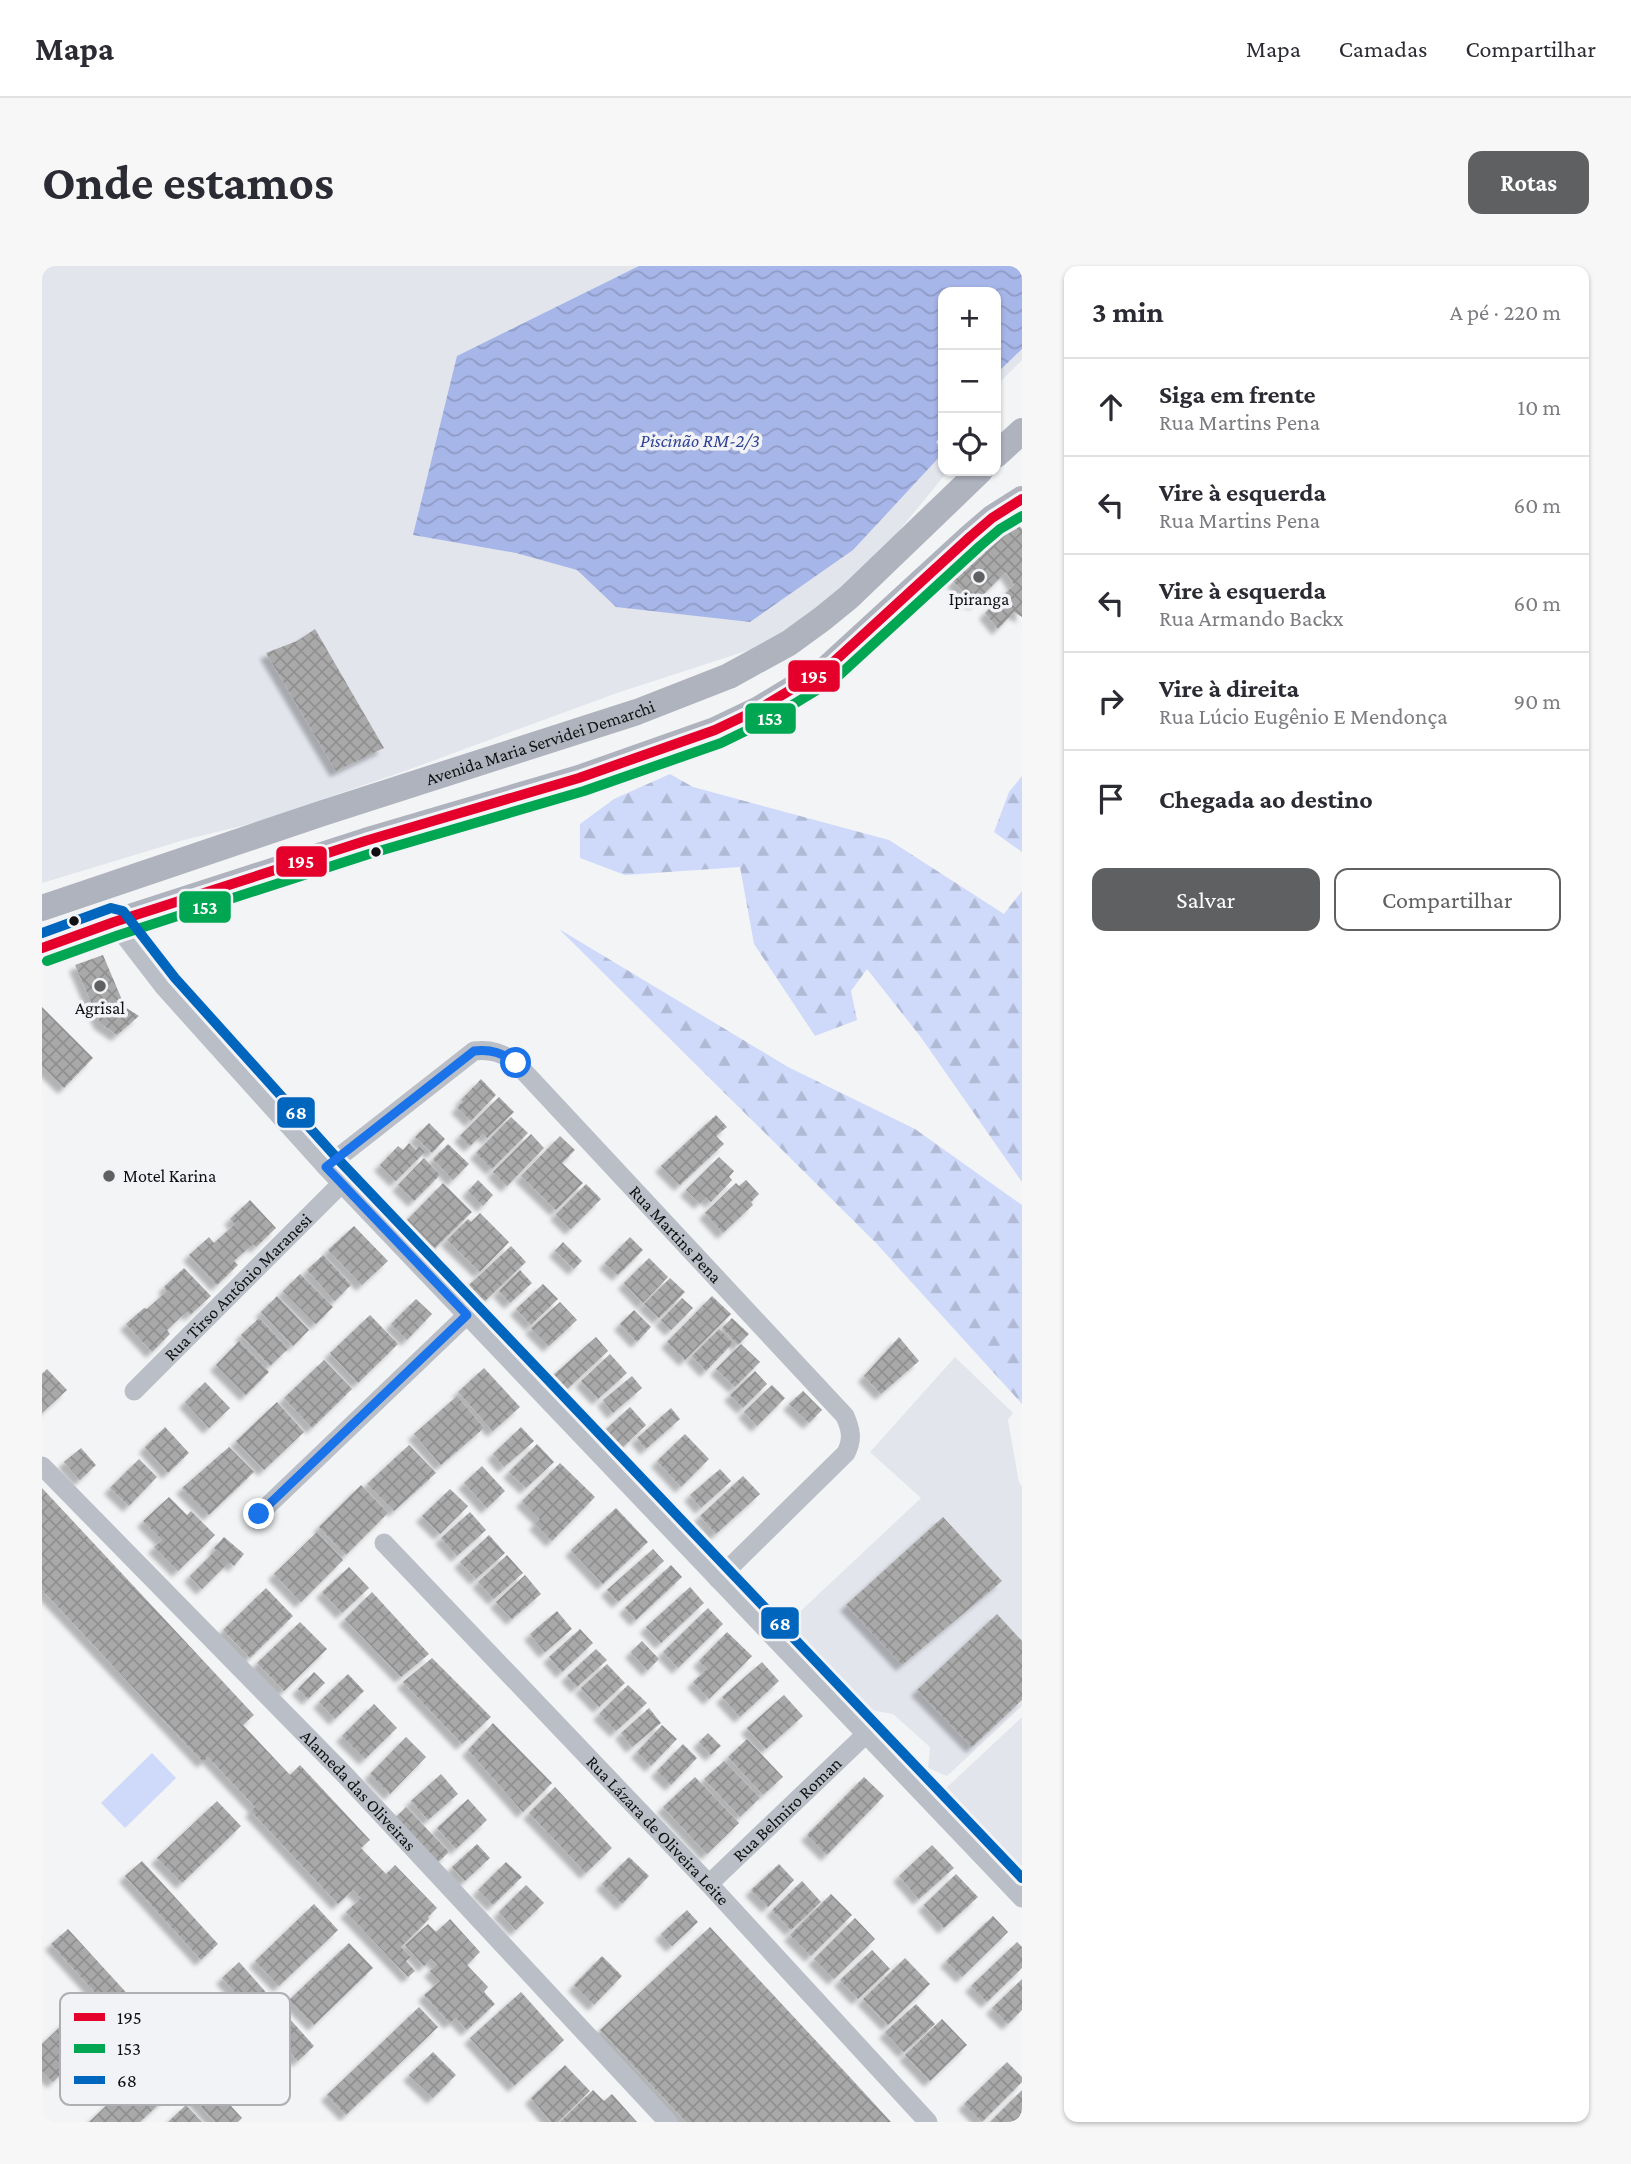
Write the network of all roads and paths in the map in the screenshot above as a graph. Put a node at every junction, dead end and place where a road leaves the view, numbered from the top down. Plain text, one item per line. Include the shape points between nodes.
1 (1022, 431) edge
2 (1001, 450) edge
3 (974, 476) edge
4 (1022, 499) edge
5 (42, 908) edge
6 (114, 922) junction
7 (42, 948) edge
8 (326, 1167) junction
9 (342, 1183) junction
10 (467, 1315) junction
11 (134, 1391) dead end
12 (42, 1466) edge
13 (259, 1514) dead end
14 (384, 1543) dead end
15 (718, 1579) junction
16 (865, 1735) junction
17 (709, 1884) junction
18 (1022, 1898) edge
19 (668, 2122) edge
20 (928, 2122) edge

1 - 2 main road
3 - 5 main road, Avenida Maria Servidei Demarchi via 822,620 729,676 637,712
4 - 6 main road via 971,536 827,667 715,730 579,778
6 - 7 main road
6 - 8 street via 164,987
8 - 9 street
8 - 15 street, Rua Martins Pena via 474,1051 497,1052 516,1063 845,1416 851,1430 846,1453
9 - 10 street
9 - 11 street, Rua Tirso Antônio Maranesi
10 - 13 street
10 - 15 street
12 - 19 street, Alameda das Oliveiras via 345,1775
14 - 17 street, Rua Lázara de Oliveira Leite
15 - 16 street
16 - 17 street, Rua Belmiro Roman
16 - 18 street
17 - 20 street, Rua Lázara de Oliveira Leite

